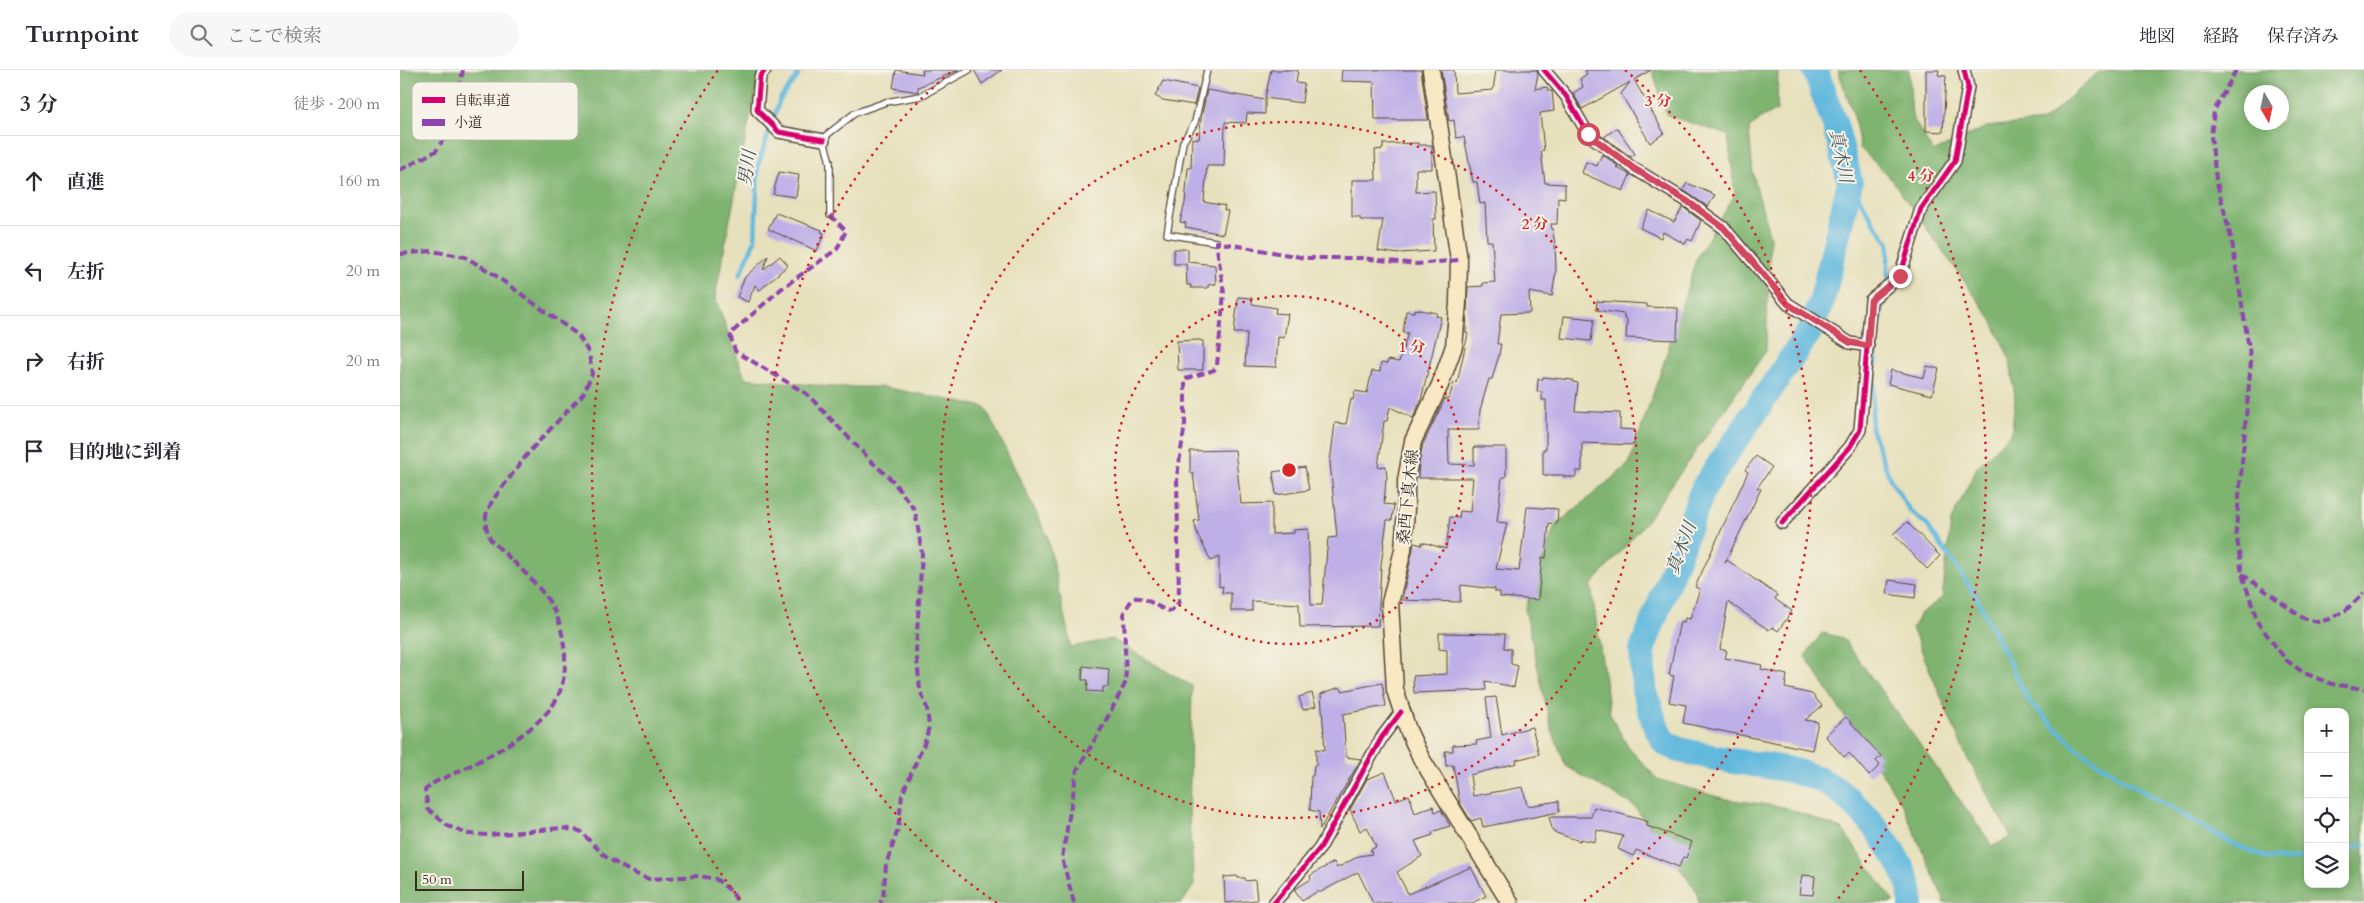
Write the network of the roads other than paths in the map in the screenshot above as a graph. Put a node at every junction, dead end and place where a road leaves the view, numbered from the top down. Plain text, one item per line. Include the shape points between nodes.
1 (765, 70) edge
2 (969, 70) edge
3 (1207, 70) edge
4 (1431, 70) edge
5 (1544, 70) edge
6 (1964, 70) edge
7 (824, 140) junction
8 (830, 215) dead end
9 (1216, 242) dead end
10 (1868, 346) junction
11 (1782, 523) dead end
12 (1401, 712) junction
13 (1274, 903) edge
14 (1510, 903) edge

1 - 7 street via 760,76 757,110 779,132
2 - 7 lane via 921,96 886,102 855,113
3 - 9 lane via 1195,122 1183,142 1167,234
4 - 12 main road, 桑西下真木線 via 1460,260 1458,303 1454,346 1440,385 1413,441 1406,481 1403,550 1390,603 1395,690
5 - 10 street via 1566,96 1588,134 1724,228 1788,304 1850,342
6 - 10 street via 1968,87 1955,161 1922,209 1900,276 1871,300
7 - 8 lane via 830,162
10 - 11 street via 1860,430 1850,447
12 - 13 street via 1382,737 1320,848
12 - 14 main road, 桑西下真木線 via 1421,758

